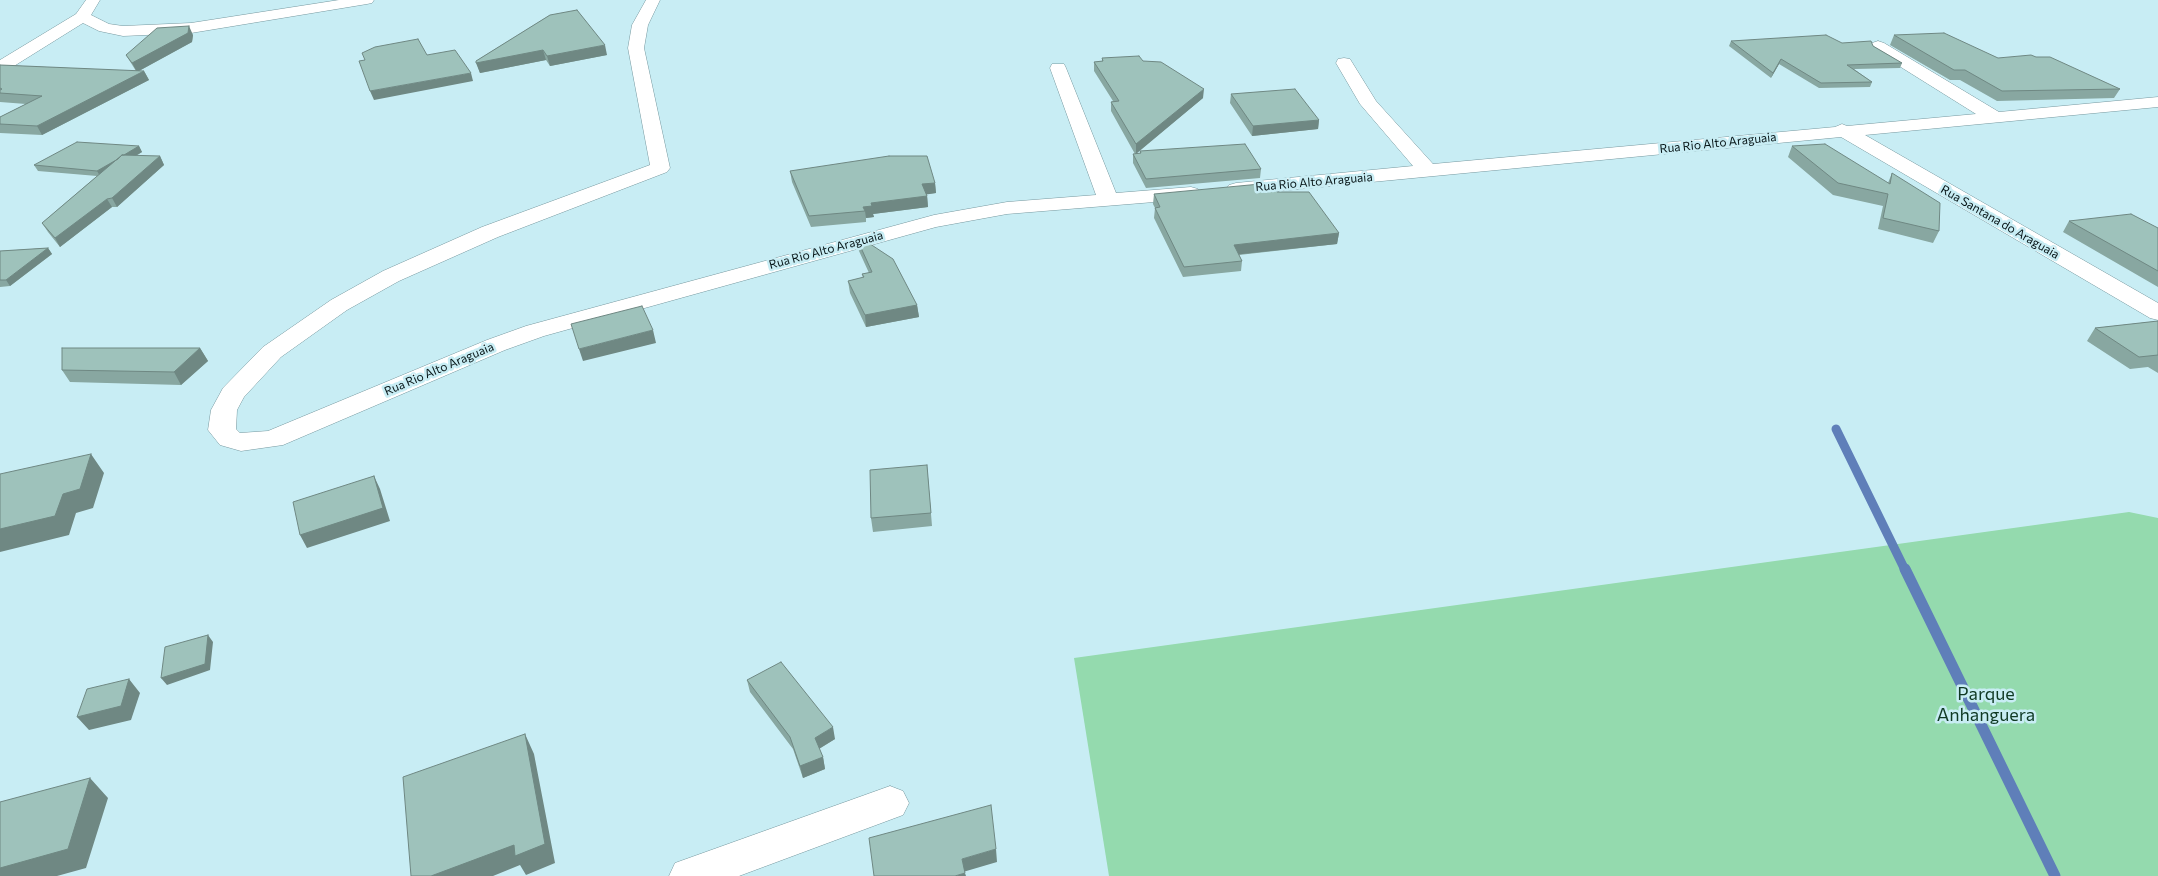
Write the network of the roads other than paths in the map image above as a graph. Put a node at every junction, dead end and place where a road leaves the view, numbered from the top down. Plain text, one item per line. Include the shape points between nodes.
1 (93, 0) edge
2 (367, 0) edge
3 (653, 0) edge
4 (82, 17) junction
5 (1878, 46) dead end
6 (1344, 63) dead end
7 (0, 68) edge
8 (1058, 68) dead end
9 (2158, 102) edge
10 (1994, 116) junction
11 (1842, 130) junction
12 (1429, 172) junction
13 (1108, 200) junction
14 (2158, 313) edge
15 (890, 803) dead end
16 (689, 876) edge

1 - 4 street
2 - 4 street via 191,28 123,31 106,28
3 - 13 street, Rua Rio Alto Araguaia via 640,25 636,48 660,168 490,232 391,276 339,305 272,352 232,394 224,410 222,430 230,439 241,442 273,439 535,331 721,278 971,213
4 - 7 street
5 - 10 street
6 - 12 street via 1369,104
8 - 13 street
9 - 10 street, Rua Rio Alto Araguaia
10 - 11 street, Rua Rio Alto Araguaia
11 - 12 street, Rua Rio Alto Araguaia
11 - 14 street, Rua Santana do Araguaia
12 - 13 street, Rua Rio Alto Araguaia
15 - 16 street

